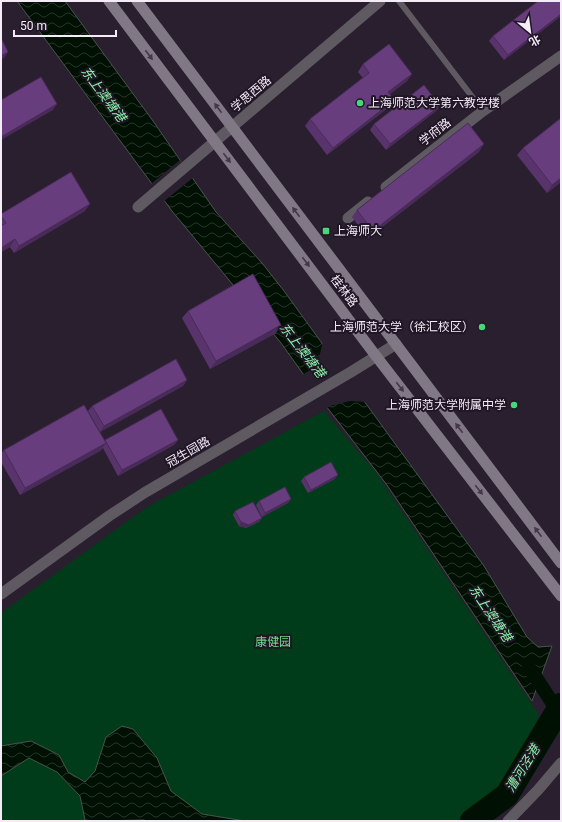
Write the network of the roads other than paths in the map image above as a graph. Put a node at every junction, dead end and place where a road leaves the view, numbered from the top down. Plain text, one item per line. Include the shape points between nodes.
1 (109, 1) edge
2 (137, 1) edge
3 (380, 1) edge
4 (399, 1) edge
5 (561, 56) edge
6 (484, 111) junction
7 (232, 127) junction
8 (215, 142) junction
9 (138, 207) dead end
10 (348, 218) dead end
11 (396, 344) junction
12 (376, 356) junction
13 (561, 563) edge
14 (1, 594) edge
15 (561, 596) edge
16 (561, 763) edge
17 (508, 821) edge

1 -> 8 main road, 桂林路
7 -> 2 main road, 桂林路
3 - 7 street, 学思西路
4 - 6 lane
5 - 6 street, 学府路
6 - 10 street, 学府路
7 - 8 street, 学思西路
11 -> 7 main road, 桂林路
8 - 9 street, 学思西路
8 -> 12 main road, 桂林路
11 - 12 street, 冠生园路
13 -> 11 main road, 桂林路
12 - 14 street, 冠生园路 via 144,493
12 -> 15 main road, 桂林路
16 - 17 street

